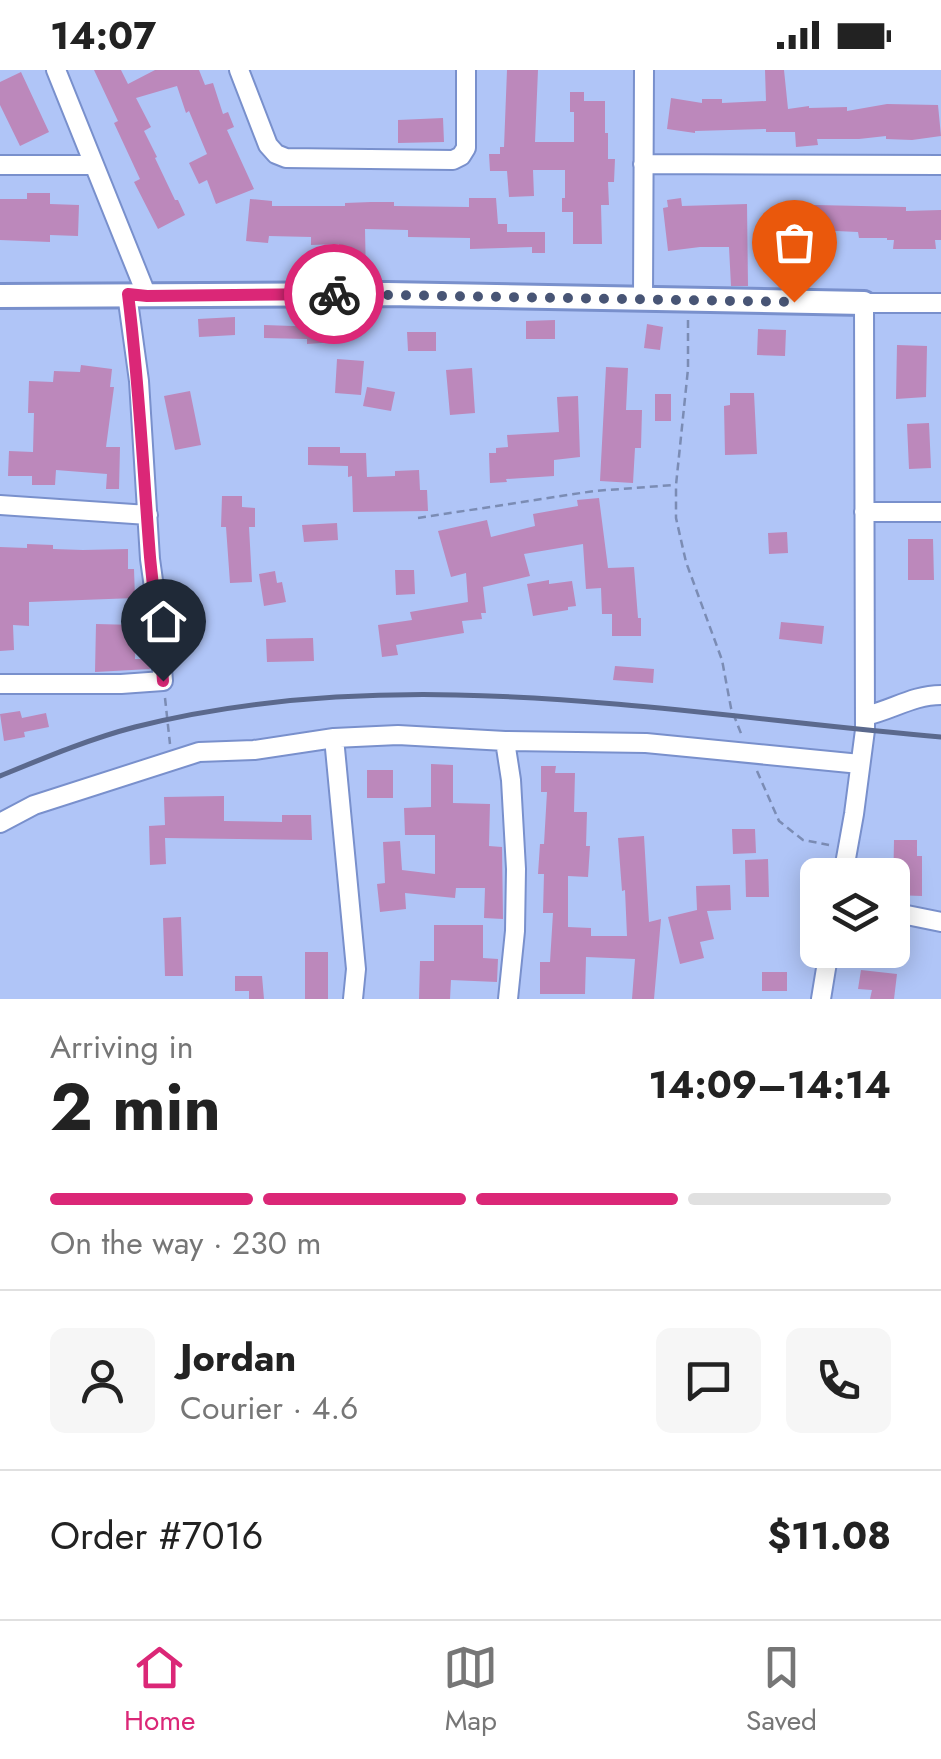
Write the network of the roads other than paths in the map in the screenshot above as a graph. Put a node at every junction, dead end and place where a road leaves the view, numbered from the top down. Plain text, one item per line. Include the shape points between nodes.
1 (56, 70) edge
2 (239, 70) edge
3 (466, 70) edge
4 (644, 70) edge
5 (643, 164) junction
6 (0, 165) edge
7 (93, 165) junction
8 (941, 165) edge
9 (137, 295) junction
10 (0, 296) edge
11 (642, 298) junction
12 (864, 303) junction
13 (941, 303) edge
14 (0, 505) edge
15 (864, 512) junction
16 (941, 512) edge
17 (148, 515) junction
18 (0, 684) edge
19 (941, 695) edge
20 (865, 716) junction
21 (334, 738) junction
22 (506, 740) junction
23 (860, 764) junction
24 (0, 822) edge
25 (846, 858) edge
26 (910, 916) edge
27 (941, 922) edge
28 (826, 968) edge
29 (353, 999) edge
30 (508, 999) edge
31 (821, 999) edge

1 - 7 street
2 - 3 street via 276,154 453,160 466,148
4 - 5 street
5 - 8 street
5 - 11 street
6 - 7 street
7 - 9 street
9 - 10 street
9 - 11 street
9 - 17 street
11 - 12 street
12 - 13 street
12 - 15 street
14 - 17 street
15 - 16 street
15 - 20 street
17 - 18 street via 163,681
19 - 20 street via 918,696
20 - 23 street
21 - 22 street
21 - 24 street via 199,752
21 - 29 street via 356,969
22 - 23 street via 646,743
22 - 30 street via 516,869
23 - 25 street
26 - 27 street
28 - 31 street

